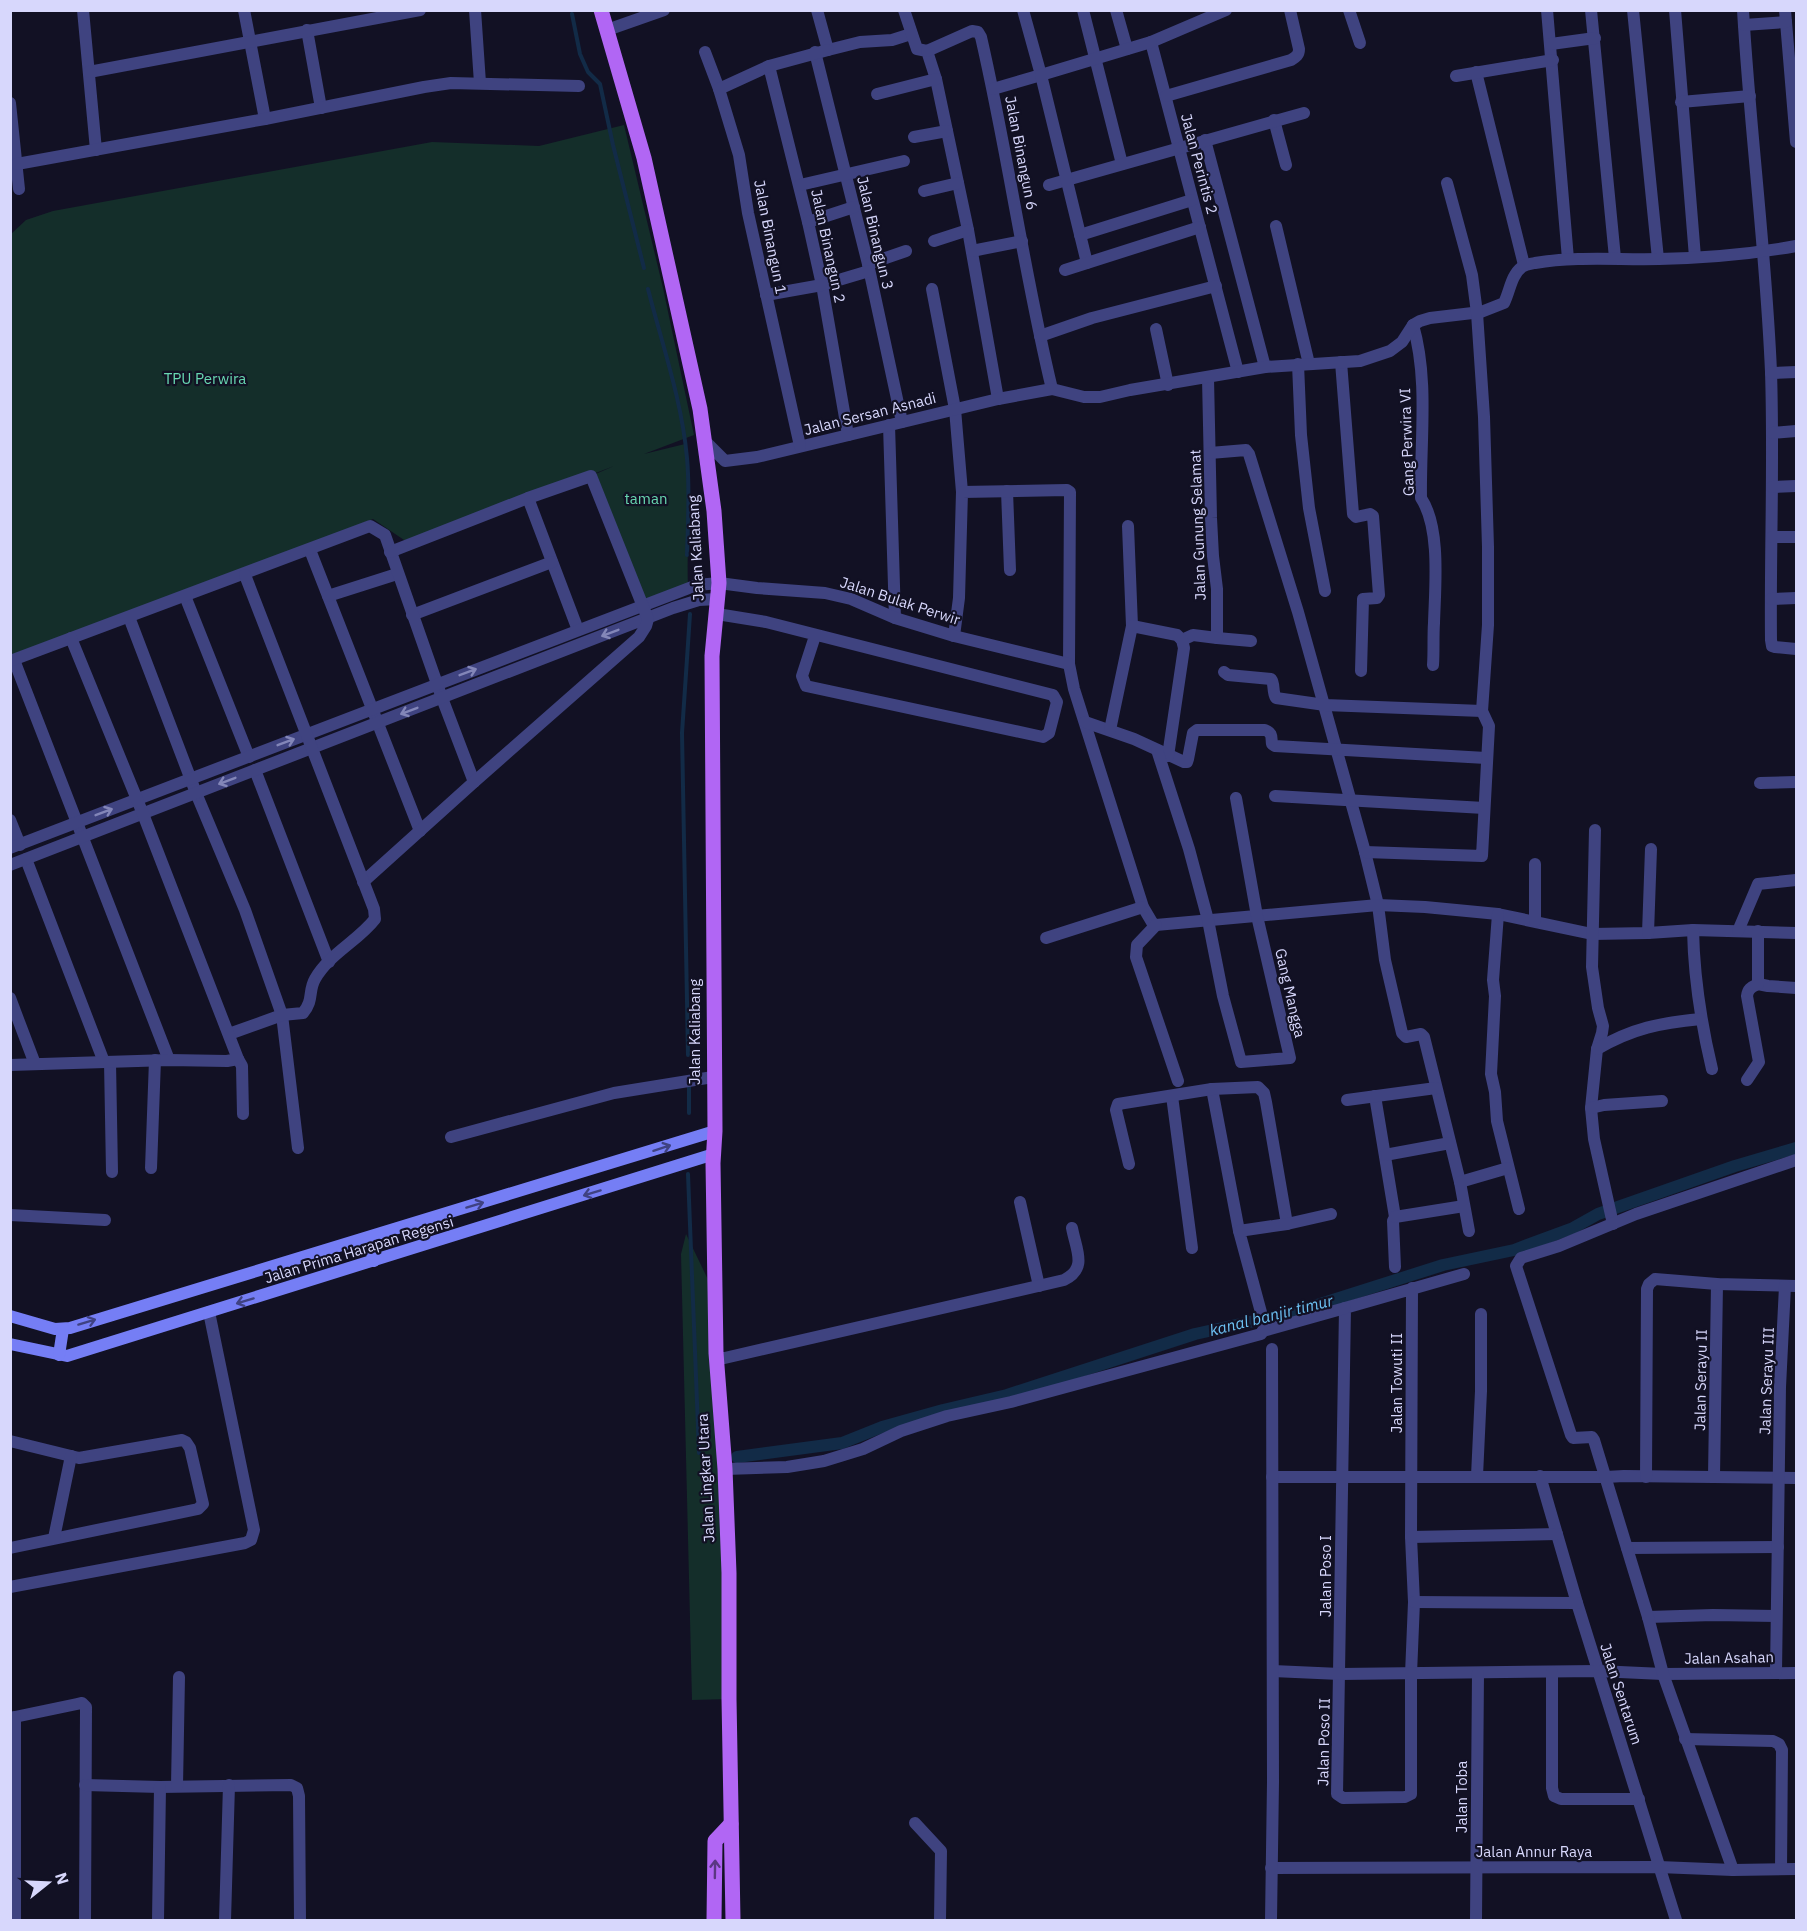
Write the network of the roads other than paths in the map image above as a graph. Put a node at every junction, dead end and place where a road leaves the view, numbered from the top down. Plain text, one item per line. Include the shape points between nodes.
1 (83, 10) edge
2 (244, 10) edge
3 (420, 10) edge
4 (475, 10) edge
5 (601, 10) edge
6 (664, 10) edge
7 (817, 10) edge
8 (904, 10) edge
9 (1023, 10) edge
10 (1083, 10) edge
11 (1116, 10) edge
12 (1226, 10) edge
13 (1290, 10) edge
14 (1349, 10) edge
15 (1547, 10) edge
16 (1592, 10) edge
17 (1633, 10) edge
18 (1675, 10) edge
19 (1743, 10) edge
20 (1212, 12) edge
21 (1786, 16) edge
22 (1744, 25) junction
23 (307, 30) junction
24 (607, 30) junction
25 (911, 34) junction
26 (1594, 38) junction
27 (251, 42) junction
28 (1151, 42) junction
29 (1360, 43) dead end
30 (1551, 45) junction
31 (1127, 49) junction
32 (828, 50) junction
33 (927, 51) junction
34 (705, 52) dead end
35 (815, 52) junction
36 (1096, 58) junction
37 (1552, 60) junction
38 (769, 66) junction
39 (89, 72) junction
40 (1476, 72) junction
41 (1041, 75) junction
42 (1456, 76) dead end
43 (936, 79) junction
44 (480, 83) junction
45 (579, 86) dead end
46 (719, 89) junction
47 (993, 89) junction
48 (877, 94) dead end
49 (1166, 96) junction
50 (1750, 96) junction
51 (1681, 102) junction
52 (10, 103) edge
53 (321, 108) junction
54 (1304, 112) dead end
55 (265, 119) junction
56 (1275, 120) junction
57 (947, 131) junction
58 (914, 137) dead end
59 (1205, 140) junction
60 (1797, 142) edge
61 (1178, 147) junction
62 (96, 150) junction
63 (904, 161) dead end
64 (17, 164) junction
65 (1122, 164) junction
66 (1286, 165) dead end
67 (846, 173) junction
68 (1067, 179) junction
69 (958, 183) junction
70 (1447, 183) dead end
71 (800, 185) junction
72 (1049, 185) dead end
73 (19, 189) dead end
74 (924, 191) dead end
75 (1192, 200) junction
76 (854, 207) junction
77 (808, 222) junction
78 (1276, 226) dead end
79 (1200, 228) junction
80 (968, 231) junction
81 (1080, 235) junction
82 (934, 241) dead end
83 (1022, 241) junction
84 (1797, 246) edge
85 (906, 250) dead end
86 (1764, 250) junction
87 (972, 251) junction
88 (1695, 257) junction
89 (1615, 258) junction
90 (1658, 259) junction
91 (1568, 260) junction
92 (1087, 263) junction
93 (1524, 265) junction
94 (868, 267) junction
95 (1065, 270) dead end
96 (822, 285) junction
97 (1216, 286) junction
98 (932, 289) dead end
99 (766, 295) junction
100 (1477, 313) junction
101 (1413, 325) junction
102 (1156, 329) dead end
103 (1040, 336) junction
104 (1341, 362) junction
105 (1304, 364) junction
106 (1265, 366) junction
107 (1238, 372) junction
108 (1797, 372) edge
109 (1771, 373) junction
110 (1208, 378) junction
111 (1168, 385) junction
112 (1052, 389) junction
113 (998, 399) junction
114 (955, 409) junction
115 (896, 423) junction
116 (1797, 431) edge
117 (1772, 433) junction
118 (849, 435) junction
119 (704, 440) junction
120 (800, 446) junction
121 (1210, 453) junction
122 (1797, 486) edge
123 (1772, 487) junction
124 (1007, 491) junction
125 (962, 492) junction
126 (528, 498) junction
127 (1128, 526) dead end
128 (1772, 537) junction
129 (1797, 537) edge
130 (310, 550) junction
131 (390, 552) junction
132 (552, 562) junction
133 (1010, 570) dead end
134 (398, 574) junction
135 (245, 575) junction
136 (719, 583) junction
137 (1325, 591) dead end
138 (185, 596) junction
139 (328, 596) junction
140 (1797, 598) edge
141 (1771, 599) junction
142 (643, 605) junction
143 (717, 606) junction
144 (412, 615) junction
145 (129, 617) junction
146 (895, 618) junction
147 (648, 619) junction
148 (1132, 626) junction
149 (579, 630) junction
150 (815, 636) junction
151 (954, 636) junction
152 (1216, 638) junction
153 (71, 639) junction
154 (1182, 639) junction
155 (1251, 641) dead end
156 (1797, 649) edge
157 (12, 660) edge
158 (1069, 664) junction
159 (1433, 665) dead end
160 (1360, 671) dead end
161 (1224, 672) dead end
162 (437, 684) junction
163 (442, 698) junction
164 (1325, 705) junction
165 (373, 709) junction
166 (1482, 711) junction
167 (1086, 722) junction
168 (379, 723) junction
169 (1110, 730) junction
170 (306, 735) junction
171 (311, 748) junction
172 (1337, 749) junction
173 (1162, 753) junction
174 (249, 757) junction
175 (1486, 758) junction
176 (255, 770) junction
177 (191, 779) junction
178 (474, 782) junction
179 (1797, 782) edge
180 (1760, 783) dead end
181 (196, 793) junction
182 (1275, 796) dead end
183 (1236, 798) dead end
184 (137, 800) junction
185 (1351, 800) junction
186 (1484, 807) junction
187 (143, 814) junction
188 (10, 820) edge
189 (76, 823) junction
190 (1595, 830) dead end
191 (420, 831) junction
192 (82, 837) junction
193 (15, 847) edge
194 (1650, 849) dead end
195 (1365, 852) junction
196 (26, 859) junction
197 (1535, 864) dead end
198 (10, 865) edge
199 (1797, 880) edge
200 (363, 882) junction
201 (1378, 905) junction
202 (1143, 907) junction
203 (1498, 914) junction
204 (1257, 916) junction
205 (1208, 920) junction
206 (1535, 921) junction
207 (1156, 925) junction
208 (1693, 930) junction
209 (1738, 931) junction
210 (1758, 931) junction
211 (1648, 933) junction
212 (1797, 933) edge
213 (1592, 934) junction
214 (1047, 939) dead end
215 (328, 962) junction
216 (1758, 984) junction
217 (1797, 988) edge
218 (10, 998) edge
219 (282, 1015) junction
220 (1701, 1019) junction
221 (229, 1034) junction
222 (1597, 1049) junction
223 (238, 1059) junction
224 (154, 1060) junction
225 (169, 1060) junction
226 (107, 1062) junction
227 (35, 1064) junction
228 (10, 1065) edge
229 (1712, 1069) dead end
230 (708, 1078) junction
231 (1746, 1080) dead end
232 (1179, 1081) dead end
233 (1436, 1088) junction
234 (1212, 1089) junction
235 (1375, 1095) junction
236 (1172, 1096) junction
237 (1347, 1100) dead end
238 (1662, 1101) dead end
239 (1592, 1108) junction
240 (243, 1114) dead end
241 (715, 1131) junction
242 (451, 1137) dead end
243 (1450, 1143) junction
244 (298, 1148) dead end
245 (714, 1154) junction
246 (1385, 1155) junction
247 (1797, 1160) edge
248 (1129, 1164) dead end
249 (151, 1168) dead end
250 (1508, 1168) junction
251 (111, 1172) dead end
252 (1460, 1182) junction
253 (1020, 1202) dead end
254 (1464, 1206) junction
255 (1520, 1209) dead end
256 (1331, 1214) dead end
257 (10, 1215) edge
258 (1610, 1216) junction
259 (1395, 1217) junction
260 (105, 1220) dead end
261 (1287, 1224) junction
262 (1072, 1228) dead end
263 (1239, 1231) junction
264 (1469, 1231) dead end
265 (368, 1240) junction
266 (1192, 1248) dead end
267 (374, 1260) junction
268 (1395, 1267) dead end
269 (1464, 1274) dead end
270 (1717, 1284) junction
271 (1039, 1286) junction
272 (1791, 1286) edge
273 (1412, 1288) junction
274 (1345, 1308) junction
275 (209, 1312) junction
276 (1481, 1314) dead end
277 (10, 1316) edge
278 (1264, 1329) junction
279 (62, 1331) junction
280 (10, 1344) edge
281 (1272, 1349) dead end
282 (59, 1353) junction
283 (716, 1360) junction
284 (10, 1441) edge
285 (71, 1456) junction
286 (725, 1465) junction
287 (1477, 1476) junction
288 (1540, 1476) junction
289 (1714, 1476) junction
290 (1272, 1477) junction
291 (1341, 1477) junction
292 (1606, 1477) junction
293 (1646, 1477) junction
294 (1412, 1478) junction
295 (1780, 1478) junction
296 (1797, 1478) edge
297 (1557, 1534) junction
298 (54, 1538) junction
299 (1411, 1538) junction
300 (1778, 1547) junction
301 (10, 1548) edge
302 (1627, 1548) junction
303 (10, 1587) edge
304 (1414, 1602) junction
305 (1576, 1603) junction
306 (1776, 1616) junction
307 (1648, 1617) junction
308 (1273, 1671) junction
309 (1598, 1671) junction
310 (1552, 1672) junction
311 (1776, 1672) junction
312 (1478, 1673) junction
313 (1797, 1673) edge
314 (1340, 1674) junction
315 (1411, 1674) junction
316 (1663, 1674) junction
317 (179, 1677) dead end
318 (13, 1718) edge
319 (1685, 1739) junction
320 (85, 1785) junction
321 (229, 1785) junction
322 (177, 1786) junction
323 (160, 1787) junction
324 (1639, 1799) junction
325 (915, 1823) dead end
326 (731, 1824) junction
327 (1659, 1867) junction
328 (1271, 1868) junction
329 (1477, 1868) junction
330 (1781, 1869) junction
331 (1797, 1869) edge
332 (1733, 1870) junction
333 (15, 1920) edge
334 (85, 1920) edge
335 (158, 1920) edge
336 (225, 1920) edge
337 (300, 1920) edge
338 (714, 1920) edge
339 (733, 1920) edge
340 (940, 1920) edge
341 (1271, 1920) edge
342 (1476, 1920) edge
343 (1676, 1920) edge

1 - 39 street
2 - 27 street
3 - 23 street
4 - 44 street
5 - 24 main road, Jalan Kaliabang
6 - 24 street
7 - 32 street
8 - 25 street
9 - 41 street
10 - 36 street
11 - 31 street
12 - 20 street
13 - 49 street via 1299,49 1296,57
14 - 29 street
15 - 30 street
16 - 26 street
17 - 90 street
18 - 51 street
19 - 22 street
20 - 28 street
21 - 22 street
21 - 60 street
22 - 50 street
23 - 27 street
23 - 53 street
24 - 119 main road, Jalan Kaliabang via 644,158
25 - 32 street
25 - 33 street via 917,49
26 - 30 street
26 - 89 street
27 - 39 street
27 - 55 street
28 - 31 street
28 - 49 street, Jalan Perintis 2
30 - 37 street
31 - 36 street
32 - 35 street
33 - 43 street
33 - 47 street, Jalan Binangun 6 via 972,31 978,32
34 - 46 street, Jalan Binangun 1
35 - 38 street
35 - 67 street, Jalan Binangun 3
36 - 41 street
36 - 65 street
37 - 40 street
37 - 91 street
38 - 46 street
38 - 71 street, Jalan Binangun 2
39 - 62 street
40 - 42 street
40 - 93 street
41 - 47 street
41 - 68 street
43 - 48 street
43 - 57 street
44 - 45 street
44 - 53 street via 424,87
46 - 99 street, Jalan Binangun 1 via 739,155
47 - 83 street, Jalan Binangun 6
49 - 61 street, Jalan Perintis 2
50 - 51 street
50 - 86 street
51 - 88 street
52 - 64 street
53 - 55 street
54 - 56 street
55 - 62 street
56 - 59 street
56 - 66 street
57 - 58 street
57 - 69 street
59 - 61 street
59 - 106 street
61 - 65 street
61 - 75 street, Jalan Perintis 2
62 - 64 street
63 - 67 street
64 - 73 street
65 - 68 street
67 - 71 street
67 - 76 street, Jalan Binangun 3
68 - 72 street
68 - 81 street
69 - 74 street
69 - 80 street
70 - 100 street via 1472,275
71 - 77 street, Jalan Binangun 2
75 - 79 street, Jalan Perintis 2
75 - 81 street
76 - 77 street
76 - 94 street, Jalan Binangun 3
77 - 96 street, Jalan Binangun 2
78 - 105 street
79 - 92 street
79 - 97 street, Jalan Perintis 2
80 - 82 street
80 - 87 street
81 - 92 street
83 - 87 street
83 - 103 street, Jalan Binangun 6
84 - 86 street
85 - 94 street
86 - 88 street
86 - 109 street
87 - 113 street
88 - 90 street
89 - 90 street
89 - 91 street
91 - 93 street
92 - 95 street
93 - 100 street via 1516,272 1504,303
94 - 96 street
94 - 115 street, Jalan Binangun 3
96 - 99 street
96 - 118 street, Jalan Binangun 2
97 - 103 street via 1102,315
97 - 107 street, Jalan Perintis 2
98 - 114 street
99 - 120 street, Jalan Binangun 1
100 - 101 street via 1430,318
100 - 166 street via 1488,547
101 - 104 street via 1402,342 1390,351 1360,361
101 - 159 street, Gang Perwira VI via 1422,398 1421,498 1433,526
102 - 111 street
103 - 112 street, Jalan Binangun 6
104 - 105 street
104 - 160 street via 1353,514 1373,516 1379,595 1363,599
105 - 106 street
105 - 137 street via 1300,435
106 - 107 street
107 - 110 street
108 - 109 street
109 - 117 street
110 - 111 street
110 - 121 street, Jalan Gunung Selamat
111 - 112 street via 1100,397
112 - 113 street, Jalan Sersan Asnadi
113 - 114 street, Jalan Sersan Asnadi
114 - 115 street, Jalan Sersan Asnadi
114 - 125 street
115 - 118 street, Jalan Sersan Asnadi
115 - 146 street, Jalan Binangun 3
116 - 117 street
117 - 123 street
118 - 120 street, Jalan Sersan Asnadi
119 - 120 street, Jalan Sersan Asnadi via 726,461
119 - 136 main road, Jalan Kaliabang
121 - 152 street, Jalan Gunung Selamat via 1210,518 1218,589
121 - 164 street via 1246,450 1249,454
122 - 123 street
123 - 128 street
124 - 125 street
124 - 133 street
124 - 158 street via 1070,492
125 - 151 street
126 - 131 street
126 - 132 street
126 - 142 street via 591,476
127 - 148 street
128 - 129 street
128 - 141 street
130 - 131 street via 370,526 385,535
130 - 135 street
130 - 139 street
131 - 134 street
132 - 144 street
132 - 149 street
134 - 139 street
134 - 144 street
135 - 138 street
135 - 170 street
136 - 142 street, Jalan Bulak Perwir via 697,585
136 - 143 main road, Jalan Kaliabang
136 - 146 street, Jalan Bulak Perwir via 825,593 872,606
138 - 145 street
138 - 174 street
139 - 165 street
140 - 141 street
141 - 156 street via 1772,646
142 - 147 street
142 - 149 street, Jalan Bulak Perwir
143 - 147 street via 699,600
143 - 150 street
143 - 230 main road, Jalan Kaliabang via 711,695
144 - 162 street
145 - 153 street
145 - 177 street
146 - 151 street, Jalan Bulak Perwir
147 -> 163 street
147 - 178 street via 639,637
148 - 154 street via 1177,634
148 - 169 street
162 -> 149 street, Jalan Bulak Perwir
150 - 150 street via 1053,695 1057,702 1049,733 1044,736 806,686 802,676
151 - 158 street, Jalan Bulak Perwir
152 - 154 street via 1193,635
152 - 155 street
153 - 157 street
153 - 184 street
154 - 173 street via 1184,648
157 - 189 street
158 - 167 street
161 - 164 street via 1271,679 1276,698
162 - 163 street
162 - 165 street, Jalan Bulak Perwir
163 -> 168 street
163 - 178 street
164 - 166 street
164 - 172 street
165 - 168 street
165 - 170 street, Jalan Bulak Perwir
166 - 175 street via 1489,726
167 - 169 street
167 - 202 street
168 - 171 street
168 - 191 street
169 - 173 street
170 - 171 street
174 -> 170 street, Jalan Bulak Perwir
171 - 176 street
171 - 200 street
172 - 173 street via 1275,746 1272,735 1265,730 1197,730 1187,762
172 - 175 street
172 - 185 street
173 - 205 street
174 - 177 street, Jalan Bulak Perwir
175 - 186 street
176 -> 181 street
176 - 215 street
177 - 181 street
177 - 184 street, Jalan Bulak Perwir
178 - 191 street
179 - 180 street
181 - 187 street
181 - 219 street via 245,910
182 - 185 street
183 - 204 street
184 - 187 street
189 -> 184 street, Jalan Bulak Perwir
185 - 186 street
185 - 195 street
186 - 195 street via 1482,856
187 - 192 street
187 - 221 street
188 - 193 street
189 - 192 street
189 - 193 street, Jalan Bulak Perwir
190 - 213 street
191 - 200 street
192 - 196 street
192 - 225 street
194 - 211 street
195 - 201 street
196 - 198 street
196 - 226 street
197 - 206 street
199 - 209 street via 1758,884
200 - 215 street via 375,919
201 - 203 street
201 - 204 street
201 - 233 street via 1402,1033 1406,1037 1424,1037
202 - 207 street
202 - 214 street
203 - 206 street
203 - 250 street via 1491,1074
204 - 205 street
204 - 205 street, Gang Mangga via 1290,1058 1241,1062
205 - 207 street
206 - 213 street
207 - 232 street via 1137,945 1136,957
208 - 209 street
208 - 211 street
208 - 220 street
209 - 210 street
210 - 212 street
210 - 216 street
211 - 213 street
213 - 222 street via 1592,967 1603,1026
215 - 219 street via 315,979 311,1000 303,1013
216 - 217 street
216 - 231 street via 1750,987 1747,996 1759,1062
218 - 227 street
219 - 221 street
219 - 244 street
220 - 222 street via 1644,1028
220 - 229 street
221 - 223 street
222 - 239 street
223 - 225 street
223 - 240 street via 242,1066
224 - 225 street
224 - 226 street
224 - 249 street
226 - 227 street
226 - 251 street
227 - 228 street
230 - 241 main road, Jalan Kaliabang
230 - 242 street via 614,1093
233 - 235 street
233 - 243 street
234 - 236 street
234 - 261 street via 1258,1088 1264,1093
234 - 263 street
235 - 237 street
235 - 246 street
236 - 248 street via 1118,1104 1116,1110
236 - 266 street
238 - 239 street
239 - 258 street via 1594,1139
241 - 245 main road, Jalan Lingkar Utara
265 -> 241 street, Jalan Prima Harapan Regensi
243 - 246 street
243 - 252 street
245 -> 267 street, Jalan Prima Harapan Regensi
245 - 283 main road, Jalan Lingkar Utara
246 - 259 street
247 - 258 street
250 - 252 street
250 - 255 street
252 - 254 street
253 - 271 street
254 - 259 street
254 - 264 street
256 - 261 street
257 - 260 street
258 - 292 street via 1521,1258 1516,1266 1571,1435 1577,1439 1592,1437
259 - 268 street
261 - 263 street
262 - 271 street via 1079,1264 1075,1274
263 - 278 street
265 - 267 street
279 -> 265 street, Jalan Prima Harapan Regensi
267 -> 275 street, Jalan Prima Harapan Regensi
269 - 273 street
270 - 272 street
270 - 289 street, Jalan Serayu II
270 - 293 street via 1655,1279 1647,1289
271 - 283 street
272 - 295 street, Jalan Serayu III via 1780,1387
273 - 274 street
273 - 294 street, Jalan Towuti II
274 - 278 street
274 - 291 street, Jalan Poso I
275 - 282 street, Jalan Prima Harapan Regensi via 67,1356
275 - 303 street via 254,1530 251,1540
276 - 287 street
277 - 279 street, Jalan Prima Harapan Regensi
278 - 286 street via 1245,1339 947,1416 824,1461 787,1467
279 - 282 street
280 - 282 street, Jalan Prima Harapan Regensi
281 - 290 street
283 - 286 main road, Jalan Lingkar Utara
284 - 285 street
285 - 298 street
285 - 298 street via 79,1458 182,1440 190,1448 203,1504 198,1509
286 - 326 main road, Jalan Lingkar Utara
287 - 288 street
287 - 294 street
288 - 292 street
288 - 297 street, Jalan Sentarum
289 - 293 street
289 - 295 street
290 - 291 street
290 - 308 street
291 - 294 street
291 - 314 street, Jalan Poso I
292 - 293 street
292 - 302 street
294 - 299 street, Jalan Towuti II
295 - 296 street
295 - 300 street, Jalan Serayu III
297 - 299 street
297 - 305 street, Jalan Sentarum
298 - 301 street
299 - 304 street, Jalan Towuti II
300 - 302 street
300 - 306 street, Jalan Serayu III
302 - 307 street
304 - 305 street
304 - 315 street, Jalan Towuti II
305 - 309 street, Jalan Sentarum
306 - 307 street
306 - 311 street, Jalan Serayu III
307 - 316 street
308 - 314 street, Jalan Asahan
308 - 328 street
309 - 310 street, Jalan Asahan
309 - 316 street, Jalan Asahan
309 - 324 street, Jalan Sentarum
310 - 312 street, Jalan Asahan
310 - 324 street via 1554,1796
311 - 313 street, Jalan Asahan
311 - 316 street, Jalan Asahan
312 - 315 street, Jalan Asahan
312 - 329 street, Jalan Toba
314 - 315 street, Jalan Asahan
314 - 315 street, Jalan Poso II via 1337,1794 1343,1798 1410,1795
316 - 319 street
317 - 322 street
318 - 320 street via 85,1704
318 - 333 street
319 - 330 street via 1773,1741 1782,1747
319 - 332 street
320 - 323 street
320 - 334 street
321 - 322 street
321 - 336 street
321 - 337 street via 297,1788
322 - 323 street
323 - 335 street
324 - 327 street, Jalan Sentarum
325 - 340 street via 941,1851
338 -> 326 main road via 715,1841
326 - 339 main road, Jalan Lingkar Utara
327 - 329 street, Jalan Annur Raya
327 - 332 street, Jalan Annur Raya
327 - 343 street, Jalan Sentarum
328 - 329 street, Jalan Annur Raya
328 - 341 street
329 - 342 street, Jalan Toba
330 - 331 street, Jalan Annur Raya
330 - 332 street, Jalan Annur Raya

